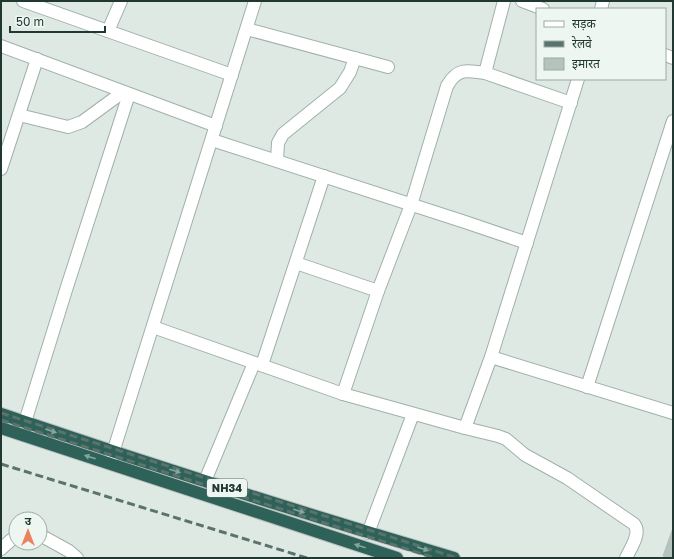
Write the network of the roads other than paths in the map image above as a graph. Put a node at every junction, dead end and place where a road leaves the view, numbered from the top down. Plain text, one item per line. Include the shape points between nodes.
1 (22, 1) edge
2 (121, 1) edge
3 (255, 1) edge
4 (504, 1) edge
5 (522, 1) edge
6 (540, 8) edge
7 (247, 29) junction
8 (108, 31) junction
9 (1, 46) edge
10 (355, 58) junction
11 (37, 59) junction
12 (388, 67) dead end
13 (485, 73) junction
14 (232, 75) junction
15 (578, 80) edge
16 (126, 93) junction
17 (571, 103) junction
18 (19, 115) junction
19 (673, 121) edge
20 (216, 126) junction
21 (212, 140) junction
22 (277, 160) junction
23 (1, 169) edge
24 (324, 176) junction
25 (411, 205) junction
26 (527, 243) junction
27 (296, 262) junction
28 (378, 291) junction
29 (153, 327) junction
30 (491, 357) junction
31 (258, 364) junction
32 (587, 387) junction
33 (343, 394) junction
34 (673, 413) edge
35 (1, 414) edge
36 (413, 414) junction
37 (25, 422) junction
38 (1, 428) edge
39 (465, 428) junction
40 (112, 458) junction
41 (205, 481) junction
42 (368, 533) junction
43 (8, 539) edge
44 (48, 539) edge
45 (1, 549) edge
46 (77, 558) edge
47 (397, 558) edge
48 (454, 558) edge
49 (626, 558) edge

1 - 8 street
2 - 8 street
3 - 7 street
4 - 13 street
5 - 6 street
7 - 10 street
7 - 14 street
8 - 14 street
9 - 11 street
10 - 12 street
10 - 22 street via 340,88 283,134 278,143
11 - 16 street
11 - 18 street
13 - 17 street
13 - 25 street via 461,72 451,79 447,86
14 - 20 street
15 - 17 street
16 - 18 street via 74,126 63,126
16 - 20 street
16 - 37 street
17 - 26 street
18 - 23 street
19 - 32 street
20 - 21 street
21 - 22 street
21 - 29 street
22 - 24 street
24 - 25 street
24 - 27 street
25 - 26 street
25 - 28 street
26 - 30 street
27 - 28 street
27 - 31 street
28 - 33 street
29 - 31 street
29 - 40 street
30 - 32 street
30 - 39 street
31 - 33 street
31 - 41 street
32 - 34 street
33 - 36 street
35 - 37 highway, NH34
36 - 39 street
36 - 42 street
37 -> 40 highway, NH34
40 -> 38 highway, NH34
39 - 49 street via 506,439 520,452 567,478 634,524 637,533
40 -> 41 highway, NH34
47 -> 40 highway, NH34
41 -> 42 highway, NH34
42 -> 48 highway, NH34
43 - 45 street
44 - 46 street

